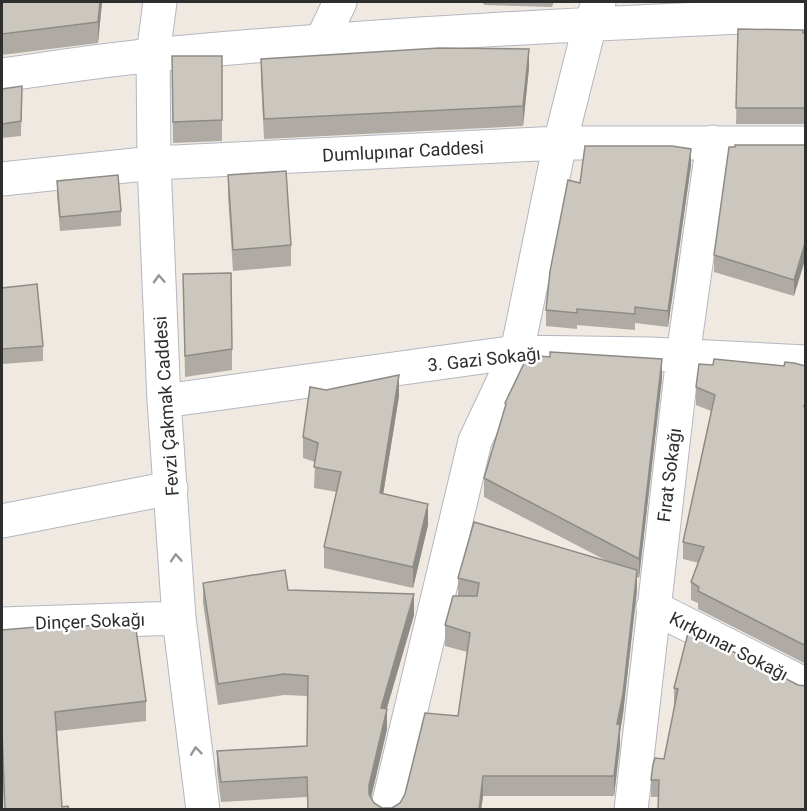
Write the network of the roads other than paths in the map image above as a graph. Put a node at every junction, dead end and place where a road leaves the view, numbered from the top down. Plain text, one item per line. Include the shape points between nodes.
1 (160, 2) edge
2 (340, 2) edge
3 (595, 13) edge
4 (806, 14) edge
5 (321, 42) junction
6 (153, 55) junction
7 (2, 75) edge
8 (713, 142) junction
9 (560, 143) junction
10 (806, 143) edge
11 (154, 163) junction
12 (2, 180) edge
13 (517, 352) junction
14 (683, 356) junction
15 (806, 362) edge
16 (164, 401) junction
17 (171, 488) junction
18 (2, 521) edge
19 (653, 607) junction
20 (179, 618) junction
21 (2, 624) edge
22 (806, 685) edge
23 (203, 810) edge
24 (387, 810) edge
25 (631, 810) edge

1 - 6 street, Fevzi Çakmak Caddesi
2 - 5 street
3 - 4 street
3 - 5 street
3 - 9 street
5 - 6 street
6 - 7 street
6 - 11 street, Fevzi Çakmak Caddesi
8 - 9 street, Dumlupınar Caddesi
8 - 10 street, Dumlupınar Caddesi
8 - 14 street, Fırat Sokağı
9 - 11 street, Dumlupınar Caddesi
9 - 13 street
11 - 12 street, Dumlupınar Caddesi
16 -> 11 street, Fevzi Çakmak Caddesi
13 - 14 street, 3. Gazi Sokağı
13 - 16 street, 3. Gazi Sokağı
13 - 24 street via 475,441
14 - 15 street, 3. Gazi Sokağı
14 - 19 street, Fırat Sokağı
16 - 17 street, Fevzi Çakmak Caddesi
17 - 18 street
20 -> 17 street, Fevzi Çakmak Caddesi
19 - 22 street, Kırkpınar Sokağı
19 - 25 street, Fırat Sokağı
20 - 21 street, Dinçer Sokağı
23 -> 20 street, Fevzi Çakmak Caddesi

